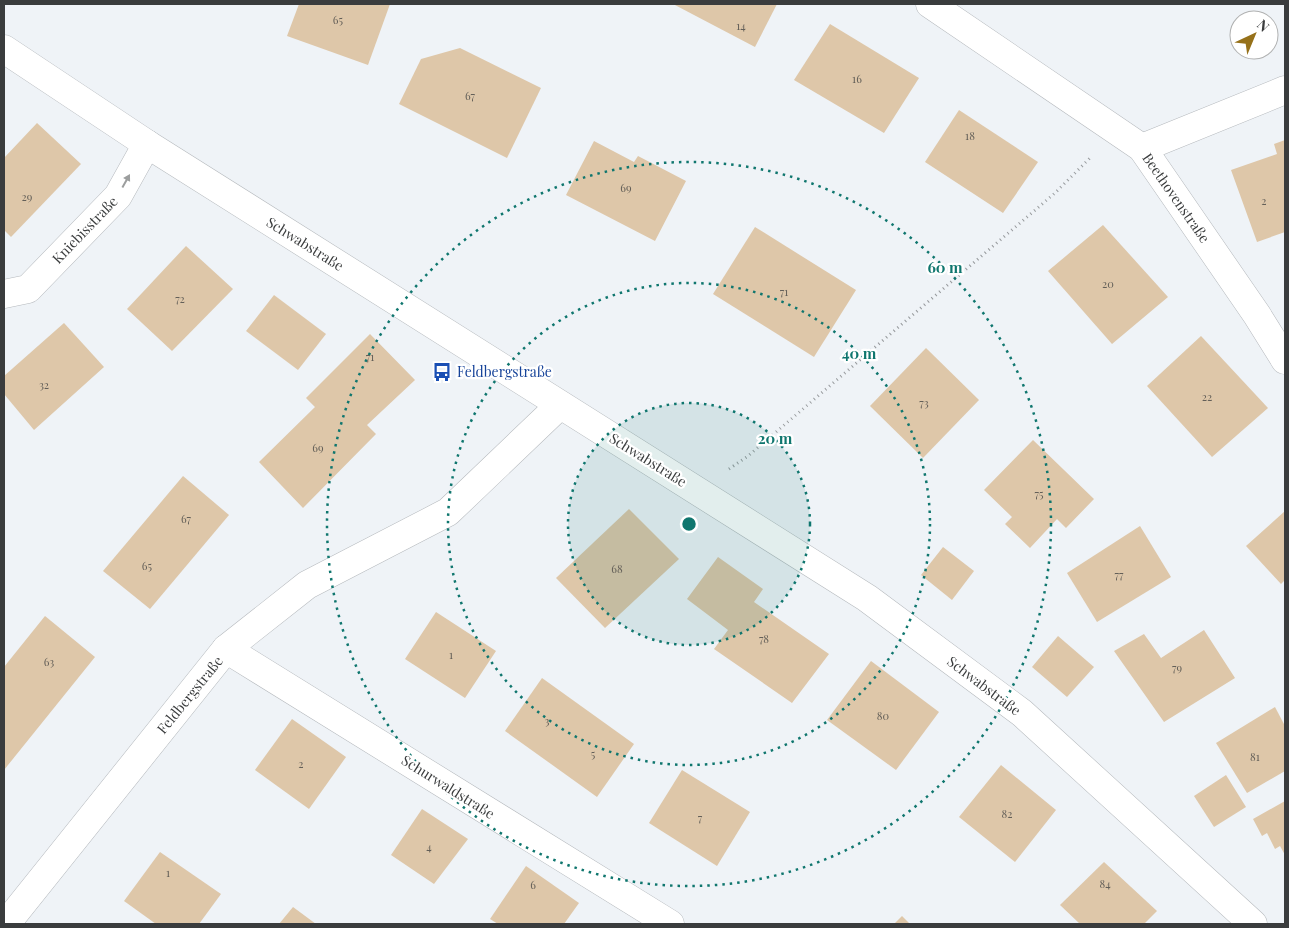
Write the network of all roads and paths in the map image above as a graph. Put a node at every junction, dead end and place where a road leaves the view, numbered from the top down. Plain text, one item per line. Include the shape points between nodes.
1 (930, 4) edge
2 (4, 49) edge
3 (1285, 90) edge
4 (1116, 132) junction
5 (147, 144) junction
6 (1142, 148) junction
7 (4, 294) edge
8 (1285, 360) edge
9 (560, 405) junction
10 (701, 493) junction
11 (226, 650) junction
12 (6, 924) edge
13 (670, 924) edge
14 (1253, 924) edge

1 - 4 street, Beethovenstraße
2 - 5 street, Schwabstraße
3 - 6 street
4 - 6 street, Beethovenstraße
4 - 10 path via 1054,193
7 -> 5 street, Kniebisstraße via 28,289 118,196
5 - 9 street, Schwabstraße
6 - 8 street, Beethovenstraße
9 - 10 street, Schwabstraße
9 - 11 street, Feldbergstraße via 448,512 307,585
10 - 14 street, Schwabstraße via 867,598 1022,714
11 - 12 street, Feldbergstraße
11 - 13 street, Schurwaldstraße

